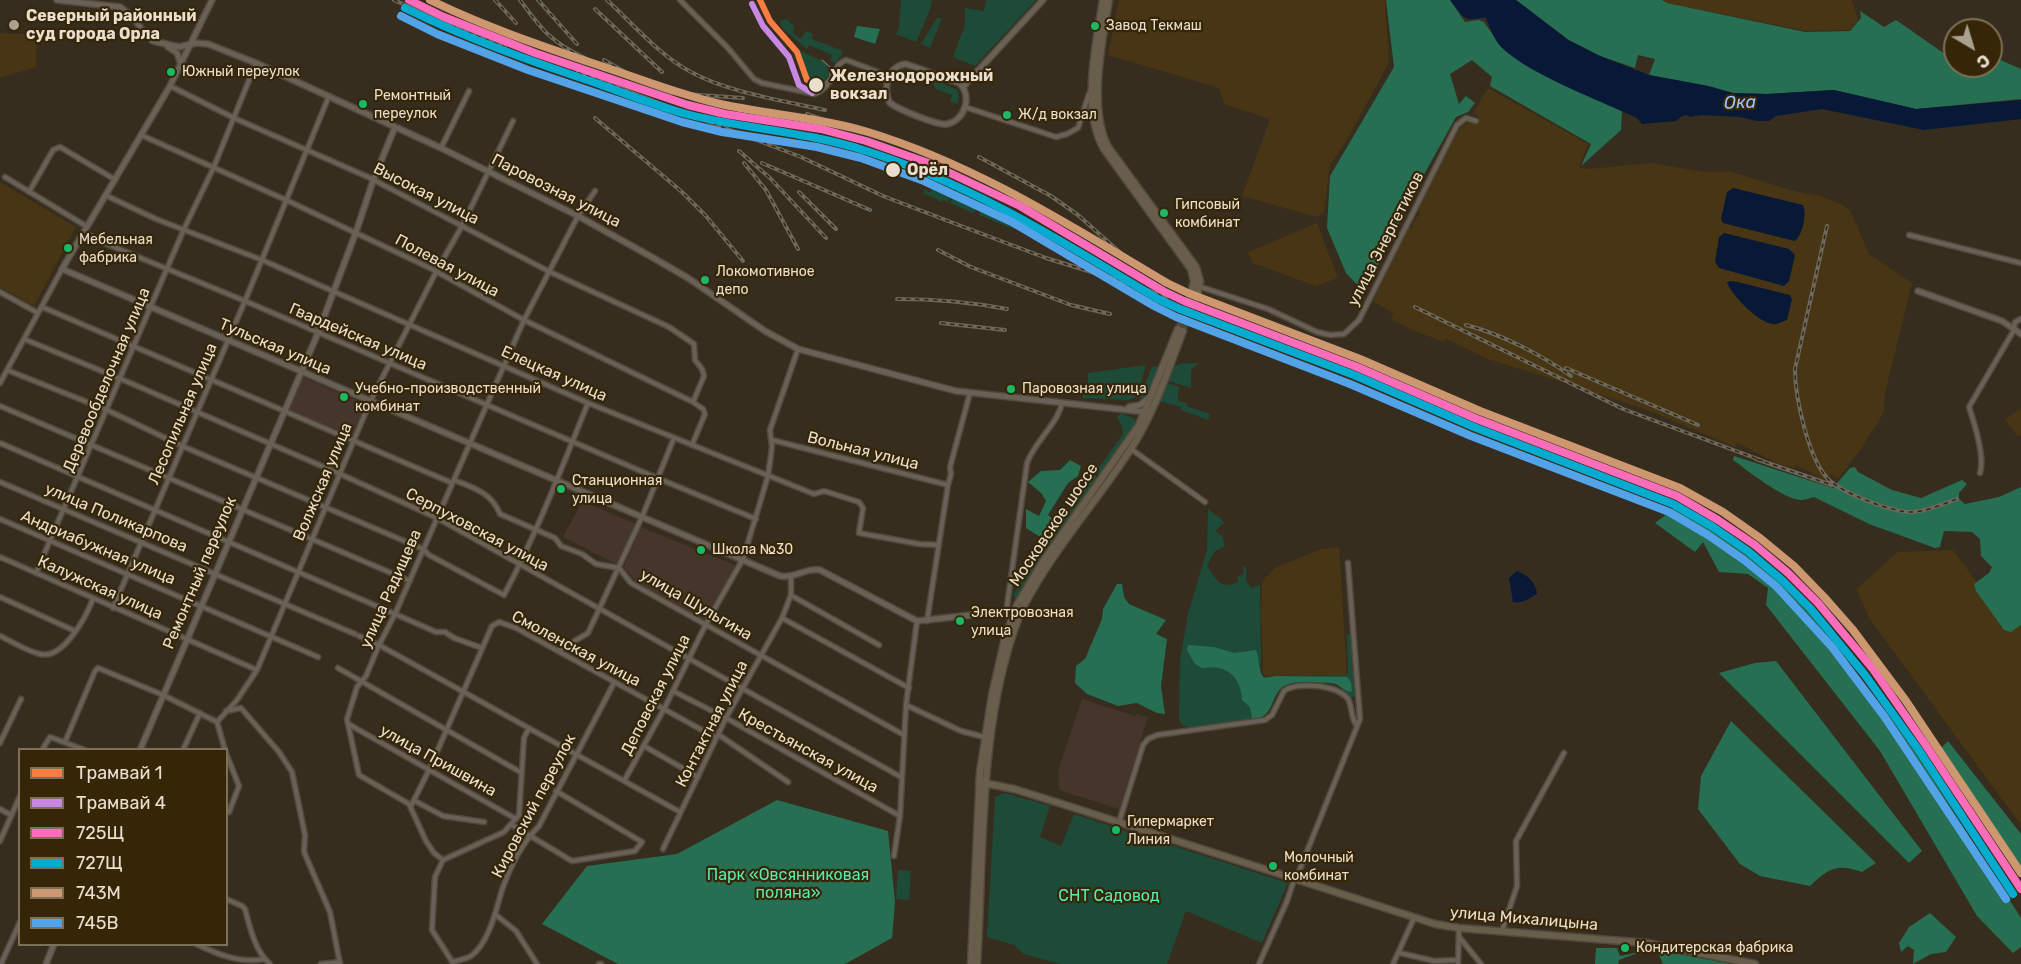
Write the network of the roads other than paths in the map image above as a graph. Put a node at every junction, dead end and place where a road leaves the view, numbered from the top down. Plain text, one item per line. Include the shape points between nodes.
1 (57, 0) edge
2 (212, 0) edge
3 (680, 0) edge
4 (1042, 0) edge
5 (1103, 0) edge
6 (1109, 0) edge
7 (164, 44) junction
8 (191, 45) junction
9 (256, 63) junction
10 (181, 65) junction
11 (889, 76) junction
12 (1093, 82) junction
13 (170, 86) junction
14 (963, 87) junction
15 (469, 91) dead end
16 (329, 96) junction
17 (965, 107) junction
18 (234, 118) junction
19 (513, 120) dead end
20 (1476, 121) dead end
21 (395, 127) junction
22 (141, 135) junction
23 (441, 148) junction
24 (305, 150) junction
25 (213, 169) junction
26 (488, 171) junction
27 (5, 177) dead end
28 (114, 179) junction
29 (373, 181) junction
30 (595, 191) dead end
31 (29, 192) junction
32 (105, 194) junction
33 (286, 200) junction
34 (578, 216) junction
35 (462, 226) junction
36 (85, 228) junction
37 (184, 229) junction
38 (356, 232) junction
39 (1910, 235) dead end
40 (262, 260) junction
41 (2021, 263) edge
42 (168, 268) junction
43 (62, 269) junction
44 (436, 272) junction
45 (550, 272) junction
46 (1197, 286) junction
47 (1918, 291) dead end
48 (0, 292) edge
49 (333, 292) junction
50 (1194, 296) tunnel mouth
51 (245, 301) junction
52 (42, 307) junction
53 (150, 308) junction
54 (38, 313) junction
55 (2021, 319) edge
56 (524, 320) junction
57 (408, 325) junction
58 (2014, 330) junction
59 (318, 333) junction
60 (2021, 334) edge
61 (24, 339) junction
62 (227, 341) junction
63 (134, 347) junction
64 (798, 349) junction
65 (389, 363) junction
66 (503, 364) junction
67 (7, 370) junction
68 (300, 372) junction
69 (121, 379) junction
70 (210, 380) junction
71 (0, 383) edge
72 (970, 393) junction
73 (1153, 394) junction
74 (370, 402) junction
75 (693, 402) junction
76 (1062, 402) junction
77 (588, 403) junction
78 (0, 406) edge
79 (487, 406) junction
80 (1122, 408) junction
81 (107, 410) junction
82 (284, 411) junction
83 (196, 412) junction
84 (1148, 412) junction
85 (1139, 425) junction
86 (674, 438) junction
87 (771, 440) junction
88 (354, 441) junction
89 (572, 442) junction
90 (0, 443) edge
91 (470, 444) junction
92 (92, 445) junction
93 (270, 445) junction
94 (692, 445) junction
95 (182, 446) junction
96 (1131, 449) junction
97 (1980, 472) dead end
98 (340, 474) junction
99 (256, 476) junction
100 (768, 476) junction
101 (79, 477) junction
102 (169, 478) junction
103 (657, 478) junction
104 (555, 481) junction
105 (0, 482) edge
106 (453, 482) junction
107 (948, 485) junction
108 (1205, 502) dead end
109 (326, 506) junction
110 (65, 509) junction
111 (242, 509) junction
112 (155, 510) junction
113 (642, 517) junction
114 (437, 518) junction
115 (0, 519) edge
116 (756, 519) junction
117 (536, 528) junction
118 (312, 539) junction
119 (50, 541) junction
120 (228, 541) junction
121 (142, 542) junction
122 (939, 545) junction
123 (423, 549) junction
124 (0, 557) edge
125 (743, 559) junction
126 (1348, 563) dead end
127 (520, 566) junction
128 (619, 568) junction
129 (298, 571) junction
130 (36, 573) junction
131 (214, 573) junction
132 (129, 575) junction
133 (792, 577) junction
134 (410, 581) junction
135 (0, 597) edge
136 (794, 597) dead end
137 (93, 599) junction
138 (285, 603) junction
139 (200, 606) junction
140 (113, 608) junction
141 (601, 608) junction
142 (395, 614) junction
143 (1012, 615) junction
144 (782, 618) junction
145 (917, 621) junction
146 (927, 621) junction
147 (706, 624) junction
148 (75, 631) junction
149 (270, 635) junction
150 (0, 636) edge
151 (186, 639) junction
152 (379, 645) junction
153 (879, 645) dead end
154 (482, 648) junction
155 (558, 651) junction
156 (761, 656) junction
157 (318, 657) dead end
158 (689, 657) junction
159 (338, 668) dead end
160 (257, 670) junction
161 (361, 682) junction
162 (614, 683) junction
163 (744, 688) junction
164 (909, 688) junction
165 (462, 691) junction
166 (673, 691) junction
167 (163, 695) junction
168 (21, 699) dead end
169 (906, 705) junction
170 (664, 709) junction
171 (226, 711) junction
172 (200, 713) junction
173 (726, 718) junction
174 (217, 722) junction
175 (349, 724) junction
176 (1357, 726) junction
177 (529, 728) junction
178 (447, 729) junction
179 (719, 735) junction
180 (904, 735) junction
181 (713, 736) dead end
182 (984, 737) junction
183 (65, 742) junction
184 (0, 743) edge
185 (644, 746) junction
186 (43, 748) edge
187 (80, 748) edge
188 (141, 748) edge
189 (184, 748) edge
190 (224, 748) edge
191 (1564, 753) dead end
192 (575, 755) junction
193 (228, 759) edge
194 (429, 770) junction
195 (522, 774) junction
196 (698, 777) junction
197 (901, 777) junction
198 (624, 781) junction
199 (788, 782) dead end
200 (983, 783) junction
201 (556, 792) junction
202 (18, 800) edge
203 (415, 801) junction
204 (411, 806) junction
205 (0, 809) edge
206 (14, 809) junction
207 (18, 810) edge
208 (228, 812) edge
209 (680, 812) junction
210 (11, 815) junction
211 (900, 816) junction
212 (516, 819) junction
213 (484, 822) dead end
214 (1119, 822) junction
215 (512, 825) junction
216 (530, 835) junction
217 (0, 841) edge
218 (663, 849) dead end
219 (894, 856) dead end
220 (443, 860) junction
221 (1295, 880) junction
222 (228, 900) edge
223 (496, 915) junction
224 (1414, 918) junction
225 (18, 926) edge
226 (1459, 928) junction
227 (1502, 931) junction
228 (1459, 938) junction
229 (54, 946) edge
230 (198, 946) edge
231 (1400, 952) junction
232 (264, 958) junction
233 (1457, 962) edge
234 (340, 963) edge
235 (453, 963) edge
236 (1, 964) edge
237 (46, 964) edge
238 (270, 964) edge
239 (321, 964) edge
240 (537, 964) edge
241 (971, 964) edge
242 (976, 964) edge
243 (1259, 964) edge
244 (1393, 964) edge
245 (1481, 964) edge
246 (1755, 964) edge

1 - 7 main road via 120,7 150,38
2 - 8 main road
3 - 11 street via 758,81 815,94 827,87 838,65 846,60
4 - 14 main road
5 - 12 main road
6 - 46 main road via 1100,59 1101,130 1108,147 1196,267
7 - 8 main road, Паровозная улица
7 - 10 main road via 177,53
8 - 9 main road, Паровозная улица via 208,44
8 - 10 main road
9 - 16 main road, Паровозная улица
9 - 18 street, Деревообделочная улица
10 - 13 main road
11 - 14 main road via 896,67 906,64
11 - 17 main road via 886,94 895,107 946,124 960,116
12 - 17 street via 1081,124 1056,137
12 - 46 main road via 1094,118 1101,143 1182,256
13 - 18 street, Высокая улица
13 - 22 main road
14 - 17 main road via 967,96
15 - 23 street
16 - 21 main road, Паровозная улица
16 - 24 street, Лесопильная улица
18 - 24 street, Высокая улица
18 - 25 street, Деревообделочная улица
19 - 26 street, Волжская улица
20 - 46 street, улица Энергетиков via 1466,118 1457,125 1359,320 1344,334 1317,332 1268,309
21 - 23 main road, Паровозная улица
21 - 29 main road, Ремонтный переулок
22 - 25 street, Полевая улица
22 - 28 main road
23 - 26 main road, Паровозная улица
24 - 29 street, Высокая улица
24 - 33 street, Лесопильная улица
25 - 33 street, Полевая улица
25 - 37 street, Деревообделочная улица
26 - 34 main road, Паровозная улица
26 - 35 street, Волжская улица
27 - 31 street, Гвардейская улица
28 - 31 street via 60,147 54,150
28 - 32 main road
29 - 35 street, Высокая улица
29 - 38 main road, Ремонтный переулок
30 - 34 street, улица Радищева
31 - 36 street, Гвардейская улица
32 - 36 main road
32 - 37 street, Елецкая улица
33 - 38 street, Полевая улица
33 - 40 street, Лесопильная улица
34 - 45 street, улица Радищева
34 - 64 main road, Паровозная улица via 678,272
35 - 44 street, Волжская улица
35 - 45 street, Высокая улица
36 - 42 street, Гвардейская улица via 102,242
36 - 43 main road
37 - 40 street, Елецкая улица
37 - 42 street, Деревообделочная улица
38 - 44 street, Полевая улица
38 - 49 main road, Ремонтный переулок
39 - 41 street
40 - 49 street, Елецкая улица
40 - 51 street, Лесопильная улица
42 - 51 street, Гвардейская улица
42 - 53 street, Деревообделочная улица
43 - 52 street
43 - 53 main road, Тульская улица
44 - 56 street, Полевая улица
44 - 57 street, Волжская улица
45 - 56 street, улица Радищева
45 - 75 street, Высокая улица via 669,327 694,344 695,360 704,376
46 - 50 main road
47 - 58 main road via 2002,321
48 - 54 street
49 - 57 street, Елецкая улица
49 - 59 main road, Ремонтный переулок
51 - 59 street, Гвардейская улица
51 - 62 street, Лесопильная улица
52 - 54 street
52 - 63 street, улица Шульгина
53 - 62 main road, Тульская улица
53 - 63 street, Деревообделочная улица
54 - 61 street
55 - 58 street via 2015,322
56 - 66 street, улица Радищева
56 - 75 street, Полевая улица
57 - 65 street, Волжская улица
57 - 66 street, Елецкая улица
58 - 60 main road
58 - 97 street via 1969,407 1977,429
59 - 65 street, Гвардейская улица
59 - 68 main road, Ремонтный переулок
61 - 67 street
61 - 69 street, Серпуховская улица
62 - 68 main road, Тульская улица
62 - 70 street, Лесопильная улица
63 - 69 street, Деревообделочная улица
63 - 70 street, улица Шульгина
64 - 72 main road, Паровозная улица
64 - 87 street, Деповская улица via 770,430
65 - 74 street, Волжская улица
65 - 79 street, Гвардейская улица
66 - 77 street, Елецкая улица
66 - 79 street, улица Радищева
67 - 71 street
67 - 81 street, Смоленская улица
68 - 74 main road, Тульская улица
68 - 82 main road, Ремонтный переулок
69 - 81 street, Деревообделочная улица
69 - 83 street, Серпуховская улица
70 - 82 street, улица Шульгина
70 - 83 street, Лесопильная улица
72 - 76 main road, Паровозная улица
72 - 107 street
73 - 80 main road via 1140,405
73 - 84 main road, Московское шоссе
73 - 84 main road, Московское шоссе via 1181,330
74 - 88 street, Волжская улица
74 - 91 main road, Тульская улица
75 - 94 street via 705,414
76 - 80 main road, Паровозная улица
76 - 143 street via 1027,463
77 - 86 street, Елецкая улица
77 - 89 street
78 - 92 street
79 - 89 street, Гвардейская улица
79 - 91 street, улица Радищева
80 - 84 main road, Паровозная улица
80 - 85 main road via 1136,415
81 - 92 street, Деревообделочная улица
81 - 95 street, Смоленская улица
82 - 88 street, улица Шульгина
82 - 93 main road, Ремонтный переулок
83 - 93 street, Серпуховская улица
83 - 95 street, Лесопильная улица
84 - 85 main road, Московское шоссе
84 - 96 main road, Московское шоссе
85 - 143 main road, Московское шоссе via 1042,562
86 - 94 street, Елецкая улица
86 - 103 street
87 - 100 street, Деповская улица
87 - 107 street, Вольная улица
88 - 98 street, Волжская улица
88 - 106 street, улица Шульгина
89 - 103 street, Гвардейская улица
89 - 104 street
90 - 101 street
91 - 104 main road, Тульская улица
91 - 106 street, улица Радищева
92 - 101 street, Деревообделочная улица
92 - 102 street
93 - 98 street, Серпуховская улица
93 - 99 main road, Ремонтный переулок
94 - 100 street, Елецкая улица
95 - 99 street, Смоленская улица
95 - 102 street, Лесопильная улица
96 - 108 street
96 - 143 main road, Московское шоссе
98 - 109 street, Волжская улица
98 - 114 street, Серпуховская улица
99 - 109 street, Смоленская улица
99 - 111 main road, Ремонтный переулок
100 - 116 street, Деповская улица
100 - 122 street, Елецкая улица via 814,494 824,491 858,502 863,508 859,533
101 - 110 street, Деревообделочная улица
101 - 112 street
102 - 111 street
102 - 112 street, Лесопильная улица
103 - 113 street
103 - 116 street, Гвардейская улица
104 - 113 main road, Тульская улица
104 - 117 street
105 - 110 street, улица Поликарпова
106 - 114 street, улица Радищева
106 - 117 street, улица Шульгина via 476,489 495,501 500,514
107 - 122 street
109 - 118 street, Волжская улица
109 - 123 street, Смоленская улица
110 - 119 street, Деревообделочная улица
110 - 121 street, улица Поликарпова
111 - 118 street
111 - 120 main road, Ремонтный переулок
112 - 120 street
112 - 121 street, Лесопильная улица
113 - 125 main road, Тульская улица
113 - 128 street
114 - 123 street, улица Радищева
114 - 127 street, Серпуховская улица
115 - 119 street, Андриабужная улица
116 - 125 street, Деповская улица
117 - 127 street
117 - 128 street, улица Шульгина via 596,564
118 - 129 street, Волжская улица
118 - 134 street
119 - 130 street, Деревообделочная улица
119 - 132 street, Андриабужная улица
120 - 129 street
120 - 131 main road, Ремонтный переулок
121 - 131 street, улица Поликарпова
121 - 132 street, Лесопильная улица
122 - 146 street
123 - 127 street, Смоленская улица via 504,595
123 - 134 street, улица Радищева
124 - 130 street, Калужская улица
125 - 133 main road, Тульская улица via 780,576
125 - 147 street, Деповская улица
126 - 176 street
127 - 141 street, Серпуховская улица
128 - 141 street
128 - 147 street, улица Шульгина via 631,583
129 - 138 street, Волжская улица
129 - 142 street
130 - 137 street, Калужская улица
131 - 138 street, улица Поликарпова
131 - 139 main road, Ремонтный переулок
132 - 139 street, Андриабужная улица
132 - 140 street, Лесопильная улица
133 - 144 street, Контактная улица via 791,595
133 - 145 main road via 820,570
134 - 142 street, улица Радищева
135 - 148 street
136 - 153 street
137 - 140 street, Калужская улица
137 - 148 street
138 - 149 street, Волжская улица
138 - 152 street, улица Поликарпова
139 - 149 street, Андриабужная улица
139 - 151 main road, Ремонтный переулок
140 - 151 street, Калужская улица
141 - 155 street via 586,636
141 - 158 street, Серпуховская улица
142 - 152 street, улица Радищева
142 - 154 street
143 - 146 main road via 996,613
143 - 182 main road, Московское шоссе via 999,658
143 - 200 main road, Московское шоссе
144 - 156 street, Контактная улица
144 - 164 street
145 - 146 main road
145 - 164 street
147 - 156 street, улица Шульгина
147 - 158 street, Деповская улица
148 - 150 street via 66,643 49,654
149 - 157 street, Андриабужная улица
149 - 160 street, Волжская улица
151 - 160 street, Калужская улица
151 - 167 main road, Ремонтный переулок
152 - 161 street, улица Радищева
152 - 165 street, улица Поликарпова
154 - 155 street, Смоленская улица via 492,627 503,622
154 - 165 street
155 - 162 street, Смоленская улица
156 - 163 street, Контактная улица
156 - 180 street, улица Шульгина
158 - 163 street, Серпуховская улица
158 - 166 street, Деповская улица
159 - 161 street
160 - 171 street, Волжская улица
161 - 175 street, улица Радищева via 348,714
161 - 178 street
162 - 170 street, Смоленская улица
162 - 192 street, Кировский переулок
163 - 173 street, Контактная улица
163 - 197 street, Серпуховская улица
164 - 169 street
165 - 177 street, улица Поликарпова
165 - 178 street
166 - 170 street, Деповская улица
166 - 173 street, Крестьянская улица
167 - 172 street
167 - 183 street via 98,668
167 - 188 main road, Ремонтный переулок
168 - 184 street
169 - 180 street
169 - 182 street via 961,731
170 - 181 street, Смоленская улица
170 - 185 street, Деповская улица
171 - 174 street, Волжская улица
171 - 234 street via 241,708 292,772 305,835 304,852 330,912
172 - 174 street
172 - 189 street
173 - 179 street, Контактная улица
173 - 211 street, Крестьянская улица
174 - 190 street
175 - 194 street, улица Пришвина
175 - 204 street, улица Радищева via 359,775
176 - 214 street via 1349,700 1342,693 1324,687 1290,687 1265,720 1175,732 1148,740
176 - 221 street
177 - 192 street, улица Поликарпова
177 - 195 street via 524,738
178 - 194 street
178 - 195 street
179 - 196 street, Контактная улица
179 - 199 street
180 - 197 street
182 - 200 main road, Московское шоссе
183 - 186 street via 50,737
183 - 187 street
185 - 196 street
185 - 198 street, Деповская улица
191 - 227 street via 1516,841 1517,886
192 - 198 street, улица Поликарпова
192 - 201 street, Кировский переулок
193 - 208 street via 239,789
194 - 203 street
194 - 212 street, улица Пришвина
195 - 212 street
196 - 209 street, Контактная улица
197 - 211 street
198 - 209 street, улица Поликарпова
200 - 214 main road, улица Михалицына
200 - 241 main road, Московское шоссе
200 - 242 main road, Московское шоссе
201 - 216 street, Кировский переулок via 539,826
201 - 216 street via 642,842 635,852 573,861
202 - 206 street
203 - 204 street
203 - 213 street via 444,816
204 - 220 street via 426,841
205 - 210 street
206 - 207 street
206 - 210 street
209 - 218 street, Контактная улица
210 - 217 street
211 - 219 street
212 - 215 street
214 - 221 main road, улица Михалицына
215 - 216 street
215 - 220 street
216 - 223 street, Кировский переулок via 503,888
220 - 235 street via 434,881 432,930
221 - 224 main road, улица Михалицына
221 - 243 street
222 - 232 street via 245,909
223 - 235 street, Кировский переулок via 474,953
223 - 240 street via 516,931
224 - 226 main road, улица Михалицына
224 - 231 street
225 - 236 street
226 - 227 main road, улица Михалицына
226 - 228 street
227 - 246 main road, улица Михалицына via 1647,943
228 - 233 street
228 - 245 street
229 - 237 main road
230 - 232 street via 233,961 252,963
231 - 233 street
231 - 244 street
232 - 238 street
234 - 239 street

